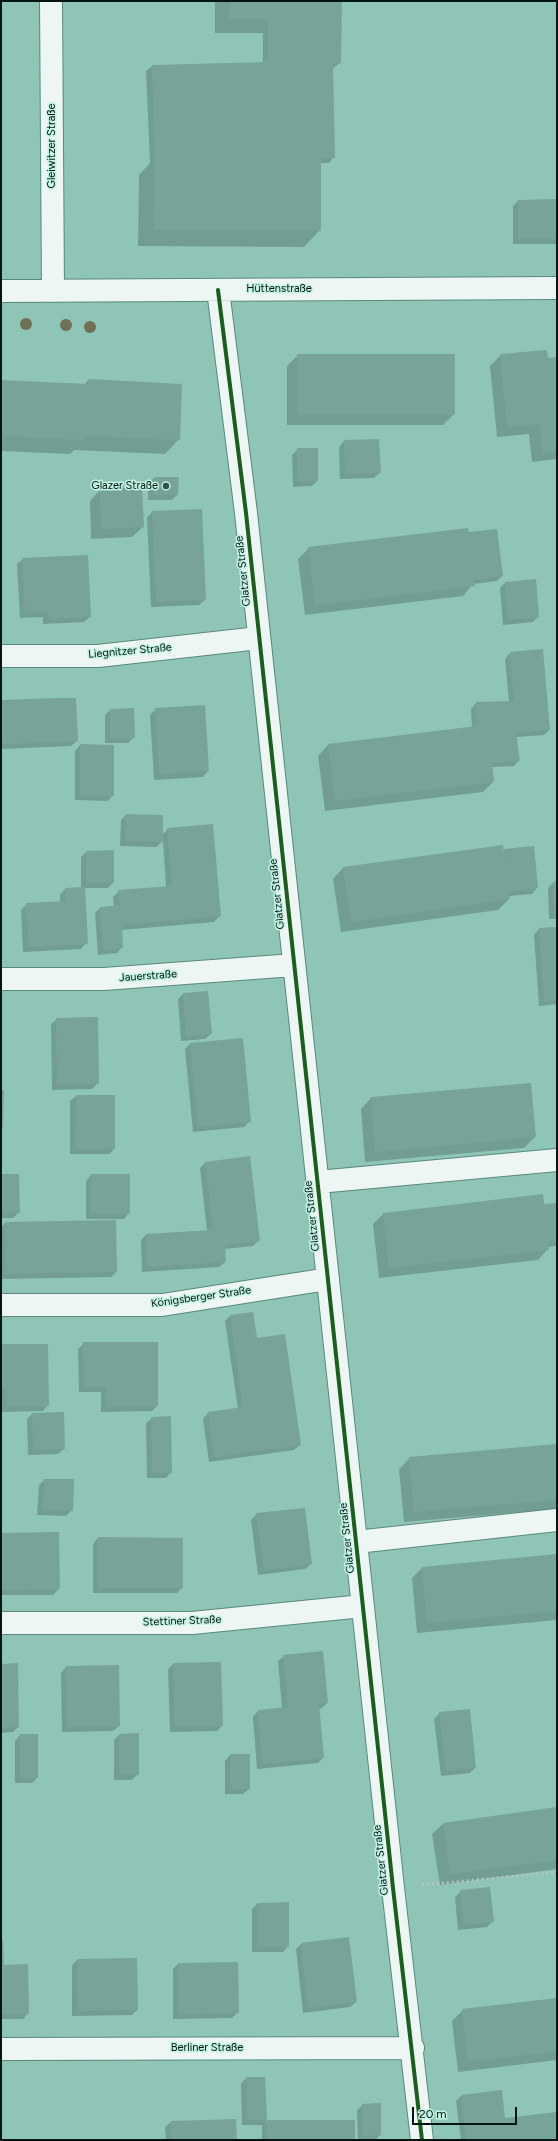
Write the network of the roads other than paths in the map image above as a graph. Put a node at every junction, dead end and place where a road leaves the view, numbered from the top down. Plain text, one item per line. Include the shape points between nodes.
1 (51, 1) edge
2 (557, 288) edge
3 (218, 290) junction
4 (1, 291) edge
5 (53, 291) junction
6 (259, 638) junction
7 (1, 656) edge
8 (294, 965) junction
9 (1, 979) edge
10 (557, 1160) edge
11 (318, 1182) junction
12 (328, 1279) junction
13 (1, 1305) edge
14 (557, 1520) edge
15 (356, 1542) junction
16 (363, 1606) junction
17 (1, 1623) edge
18 (413, 2048) junction
19 (1, 2049) edge
20 (422, 2140) edge

1 - 5 street, Gleiwitzer Straße
2 - 3 street, Hüttenstraße
3 - 5 street, Hüttenstraße
3 - 6 street, Glatzer Straße
4 - 5 street, Hüttenstraße
6 - 7 street, Liegnitzer Straße via 98,656
6 - 8 street, Glatzer Straße
8 - 9 street, Jauerstraße via 104,979
8 - 11 street, Glatzer Straße
10 - 11 street
11 - 12 street, Glatzer Straße
12 - 13 street, Königsberger Straße via 162,1305
12 - 15 street, Glatzer Straße
14 - 15 street
15 - 16 street, Glatzer Straße
16 - 17 street, Stettiner Straße via 192,1623
16 - 18 street, Glatzer Straße
18 - 19 street, Berliner Straße
18 - 20 street, Glatzer Straße

